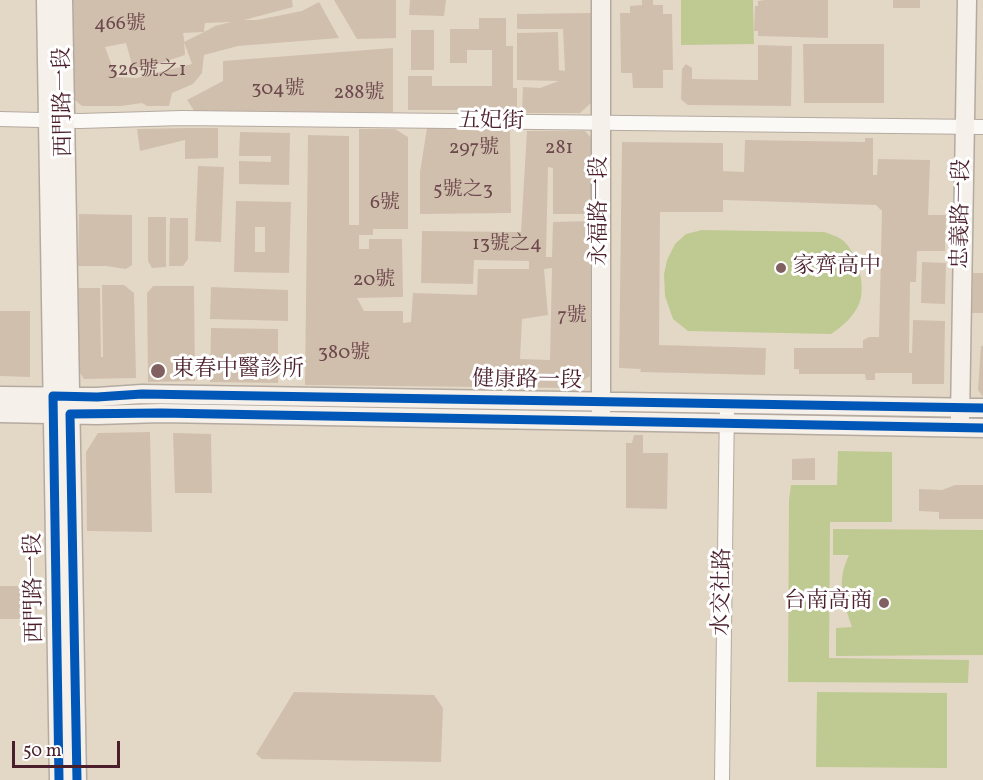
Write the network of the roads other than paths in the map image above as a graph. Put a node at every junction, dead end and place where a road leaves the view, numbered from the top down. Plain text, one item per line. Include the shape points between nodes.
1 (46, 0) edge
2 (63, 0) edge
3 (601, 0) edge
4 (967, 0) edge
5 (0, 119) edge
6 (56, 120) junction
7 (601, 124) junction
8 (974, 127) edge
9 (0, 396) edge
10 (601, 402) junction
11 (727, 404) junction
12 (62, 405) junction
13 (960, 408) junction
14 (983, 408) edge
15 (0, 413) edge
16 (601, 421) junction
17 (727, 424) junction
18 (960, 427) junction
19 (983, 428) edge
20 (59, 780) edge
21 (77, 780) edge
22 (722, 780) edge

1 - 6 street, 西門路一段
2 - 6 street, 西門路一段
3 - 7 street, 永福路一段
4 - 8 street, 忠義路一段
5 - 6 street, 五妃街
6 - 7 street, 五妃街 via 205,118
6 - 12 street, 西門路一段
7 - 8 street, 五妃街
7 - 10 street, 永福路一段
8 - 13 street, 忠義路一段
9 - 12 street
10 - 11 street, 健康路一段
10 - 12 street, 健康路一段 via 142,394
10 - 16 street, 永福路一段
11 - 13 street, 健康路一段
11 - 17 street, 水交社路
12 - 15 street
12 - 16 street, 健康路一段 via 173,413
12 - 20 street, 西門路一段
12 - 21 street, 西門路一段
13 - 14 street, 健康路一段
13 - 18 street, 忠義路一段
16 - 17 street, 健康路一段
17 - 18 street, 健康路一段
17 - 22 street, 水交社路
18 - 19 street, 健康路一段

